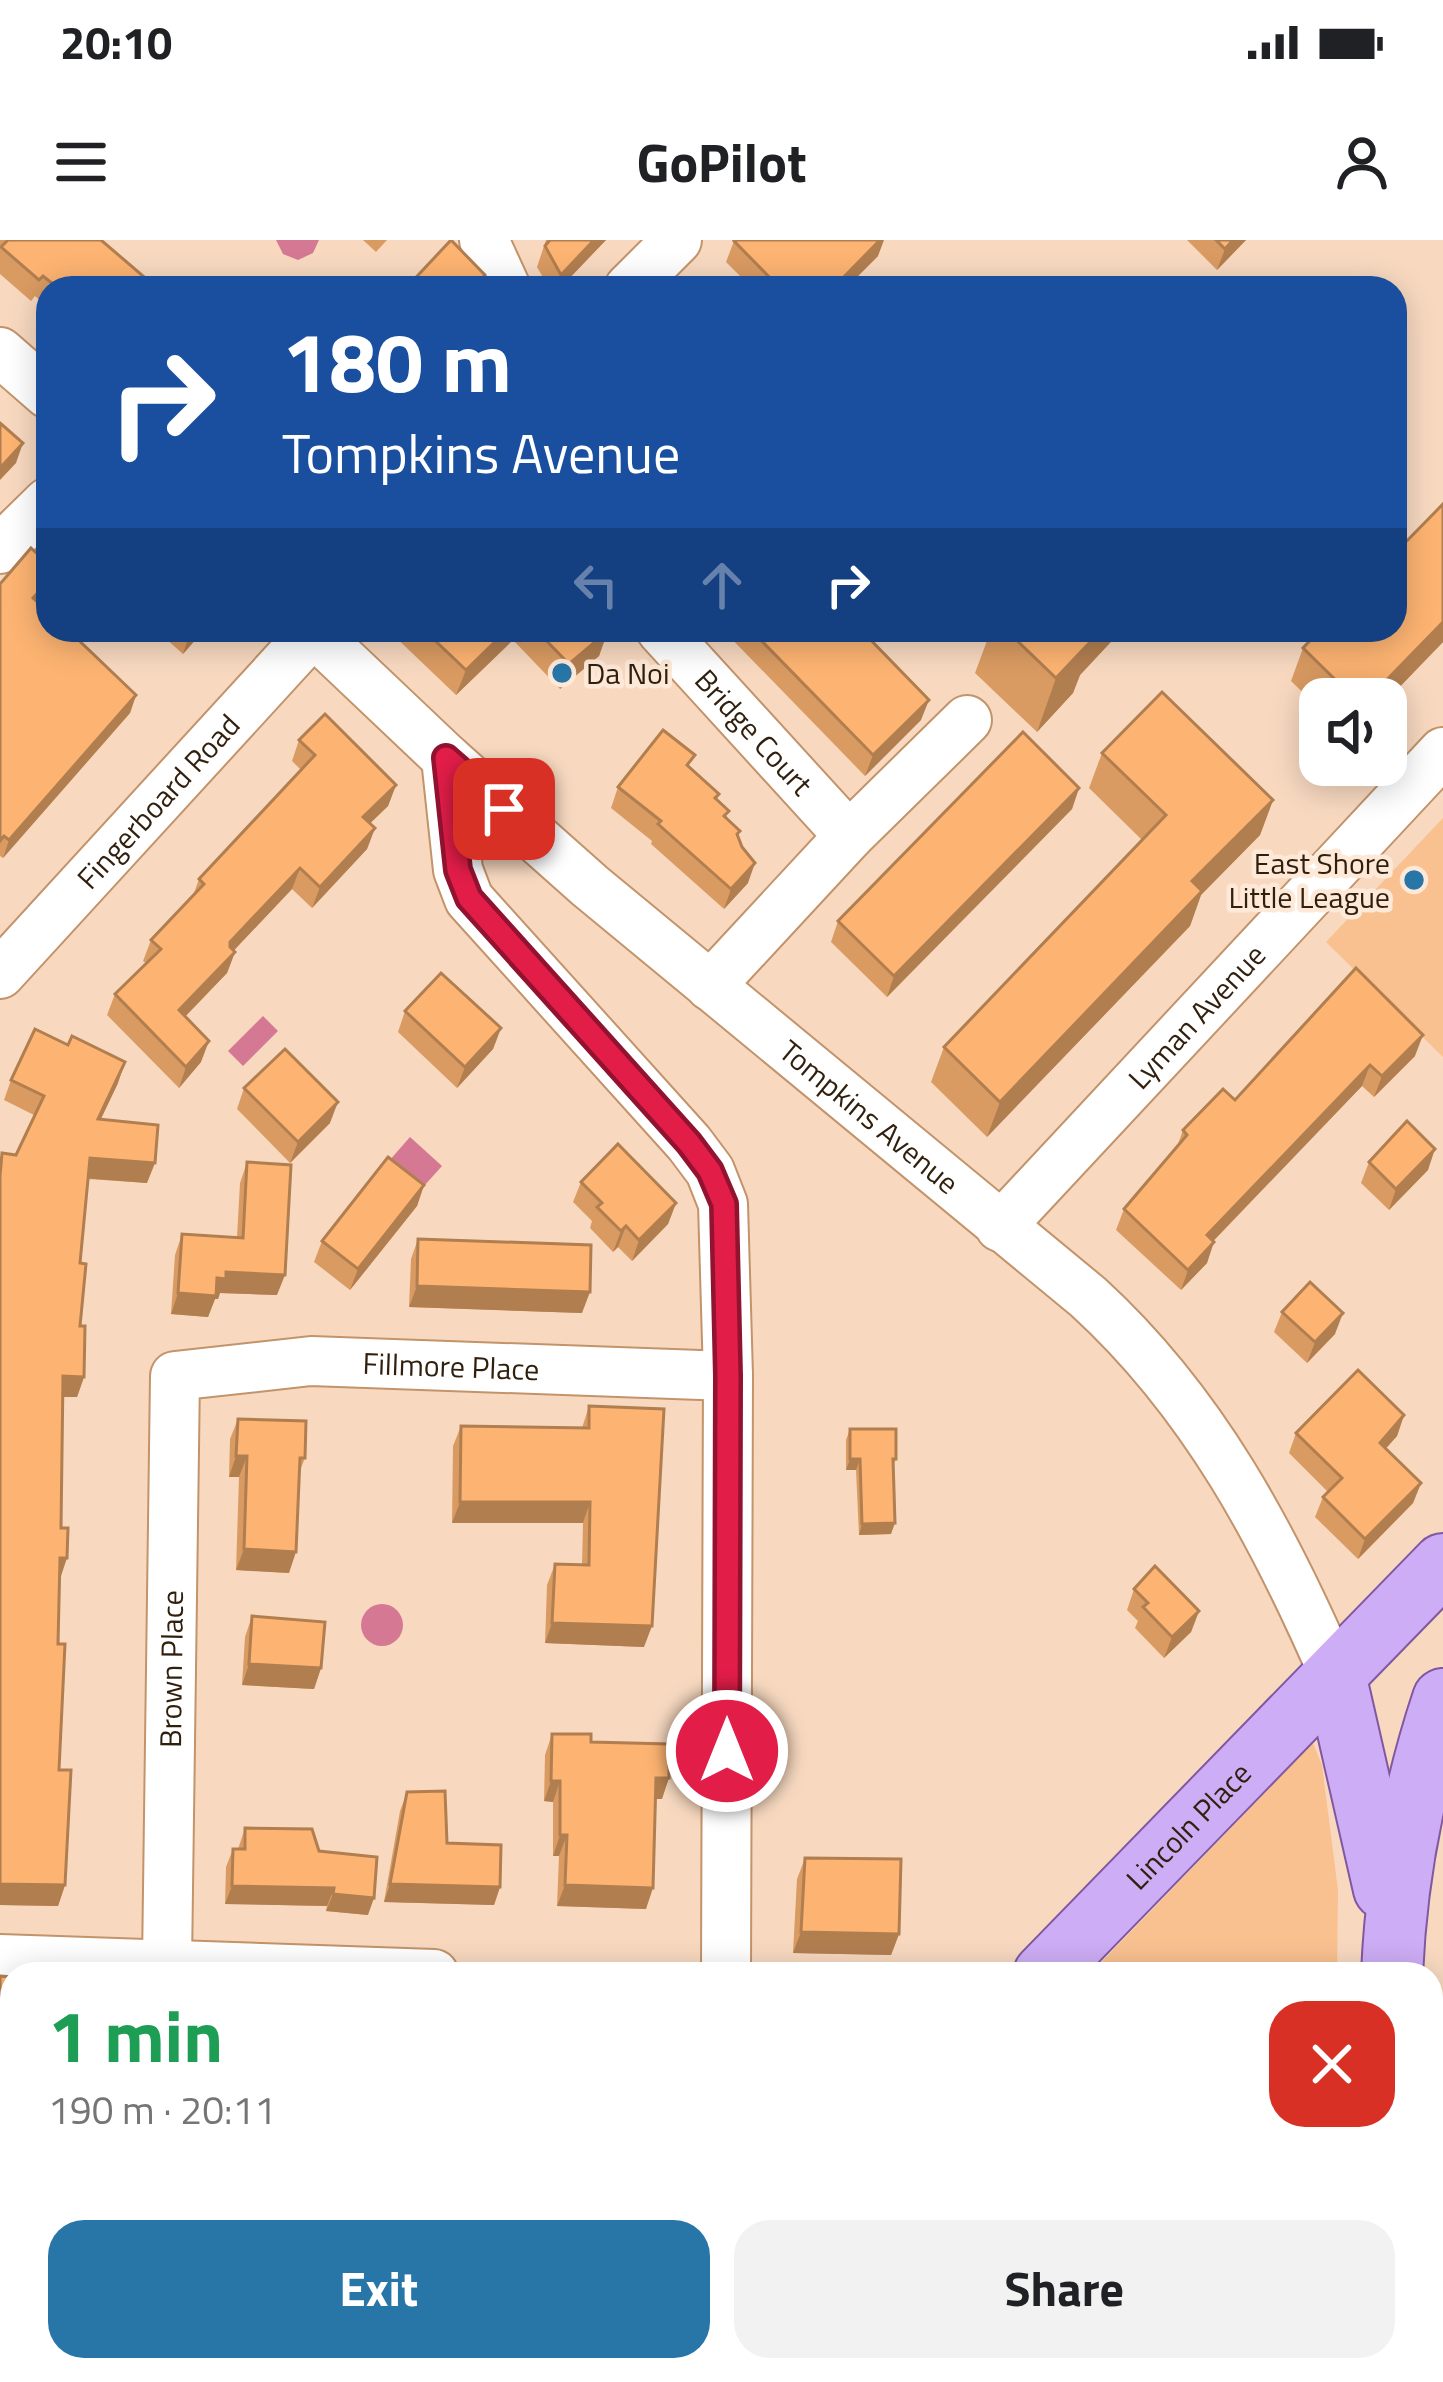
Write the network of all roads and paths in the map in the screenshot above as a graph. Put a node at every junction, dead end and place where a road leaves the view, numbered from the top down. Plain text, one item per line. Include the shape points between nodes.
1 (484, 240) edge
2 (677, 240) edge
3 (500, 276) edge
4 (641, 276) edge
5 (0, 352) edge
6 (36, 384) edge
7 (36, 514) edge
8 (0, 549) edge
9 (303, 642) edge
10 (325, 642) edge
11 (672, 642) edge
12 (967, 720) dead end
13 (1443, 752) edge
14 (446, 758) junction
15 (848, 836) junction
16 (0, 974) edge
17 (710, 986) junction
18 (1016, 1231) junction
19 (175, 1376) joint
20 (728, 1376) junction
21 (1443, 1564) edge
22 (1336, 1679) junction
23 (1443, 1699) edge
24 (1393, 1955) edge
25 (0, 1959) edge
26 (125, 1962) edge
27 (167, 1962) edge
28 (726, 1962) edge
29 (1055, 1962) edge

1 - 3 street
2 - 4 street
5 - 6 street
7 - 8 street
9 - 16 street, Fingerboard Road
10 - 14 street, Tompkins Avenue
11 - 15 street, Bridge Court
12 - 15 street
13 - 18 street, Lyman Avenue
14 - 17 street, Tompkins Avenue
14 - 20 street via 458,870 469,898 710,1171 724,1204
15 - 17 street
17 - 18 street, Tompkins Avenue
18 - 22 street, Tompkins Avenue via 1113,1320 1188,1404 1251,1507
19 - 20 street, Fillmore Place via 311,1361
19 - 27 street, Brown Place
20 - 28 street
21 - 22 main road, Lincoln Place
22 - 24 main road
22 - 29 main road, Lincoln Place
23 - 24 main road via 1406,1835
25 - 26 street

